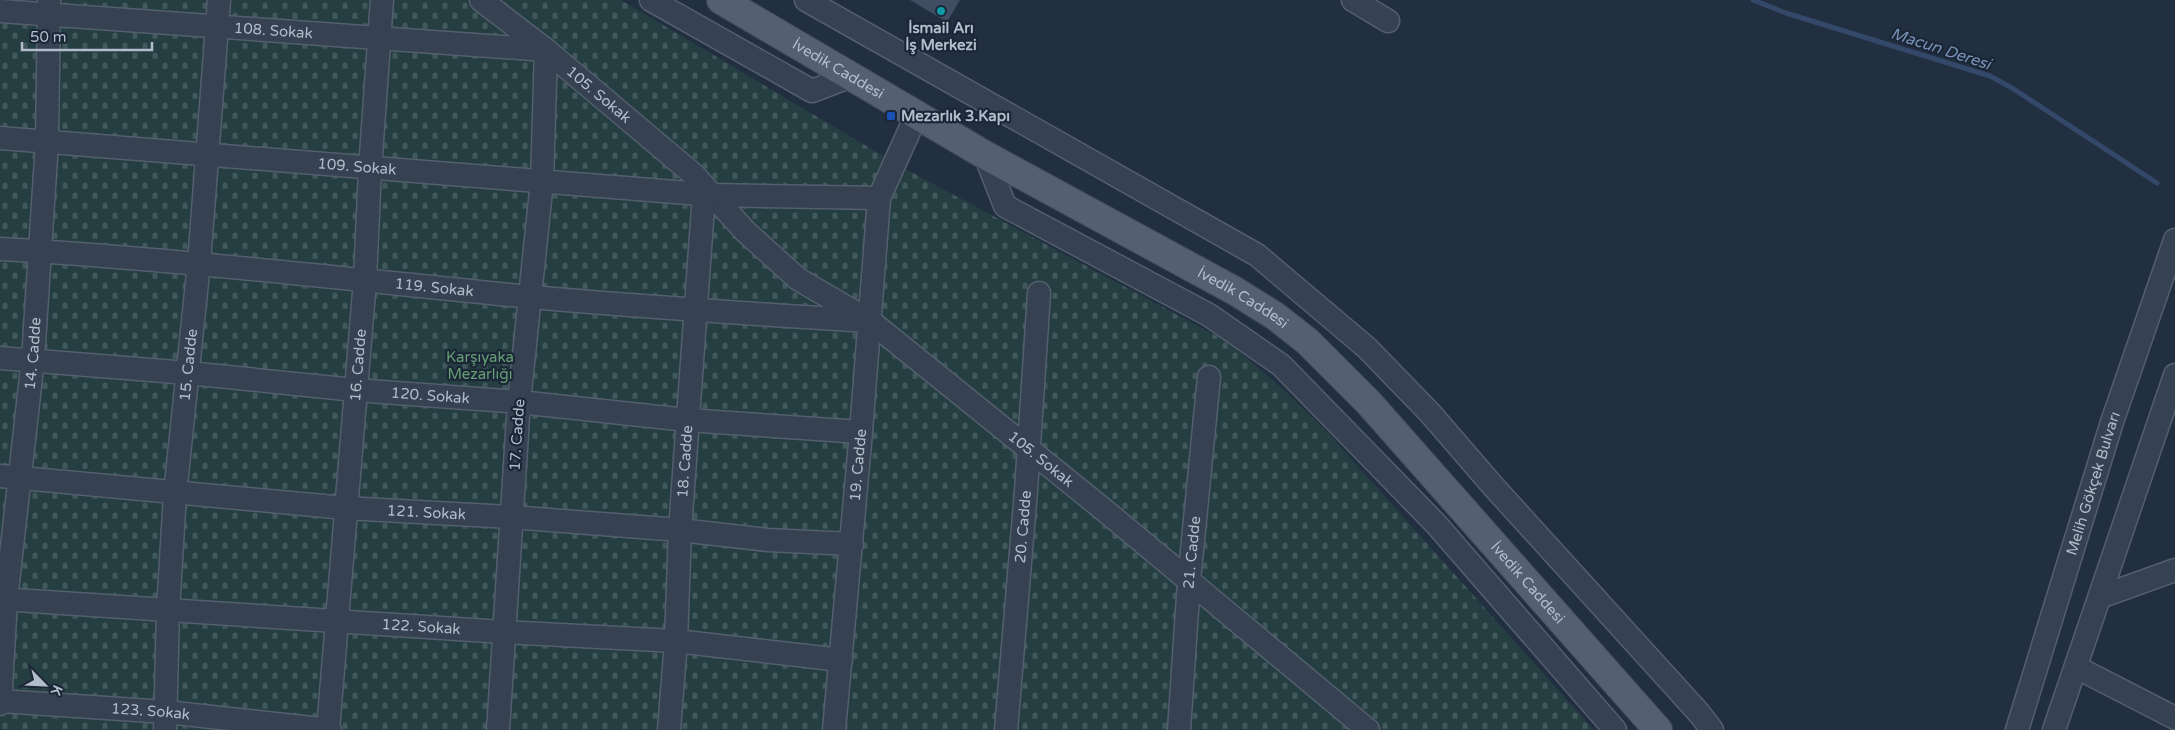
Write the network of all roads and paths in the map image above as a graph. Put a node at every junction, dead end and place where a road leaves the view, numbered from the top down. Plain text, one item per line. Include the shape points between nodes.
1 (219, 0) edge
2 (382, 0) edge
3 (481, 0) edge
4 (651, 0) edge
5 (721, 0) edge
6 (806, 0) edge
7 (1353, 0) edge
8 (49, 8) edge
9 (0, 11) edge
10 (1388, 21) dead end
11 (217, 28) junction
12 (379, 40) junction
13 (546, 50) junction
14 (849, 77) junction
15 (916, 116) junction
16 (0, 138) edge
17 (47, 142) junction
18 (208, 154) junction
19 (985, 155) junction
20 (370, 169) junction
21 (542, 181) junction
22 (708, 194) junction
23 (879, 198) junction
24 (2175, 240) edge
25 (0, 249) edge
26 (40, 251) junction
27 (199, 263) junction
28 (365, 280) junction
29 (1039, 293) dead end
30 (531, 297) junction
31 (696, 311) junction
32 (870, 321) junction
33 (0, 358) edge
34 (33, 359) junction
35 (188, 372) junction
36 (2175, 375) edge
37 (1209, 377) dead end
38 (355, 390) junction
39 (518, 402) junction
40 (687, 420) junction
41 (861, 432) junction
42 (1028, 450) junction
43 (11, 477) edge
44 (175, 494) junction
45 (345, 508) junction
46 (511, 517) junction
47 (680, 530) junction
48 (852, 544) junction
49 (2175, 570) edge
50 (1189, 581) junction
51 (2100, 597) junction
52 (3, 600) edge
53 (168, 610) junction
54 (337, 620) junction
55 (504, 632) junction
56 (676, 641) junction
57 (841, 660) junction
58 (2076, 667) junction
59 (0, 702) edge
60 (2175, 718) edge
61 (166, 721) edge
62 (329, 730) edge
63 (498, 730) edge
64 (669, 730) edge
65 (834, 730) edge
66 (1006, 730) edge
67 (1179, 730) edge
68 (1368, 730) edge
69 (1616, 730) edge
70 (1658, 730) edge
71 (1712, 730) edge
72 (2017, 730) edge
73 (2054, 730) edge

1 - 11 street, 15. Cadde
2 - 12 street, 16. Cadde
3 - 13 street, 105. Sokak
4 - 14 street via 812,91
5 - 14 main road, İvedik Caddesi
6 - 71 street via 1257,256 1367,348 1430,413
7 - 10 street
8 - 9 street, 108. Sokak
8 - 11 street, 108. Sokak
8 - 17 street, 14. Cadde
11 - 12 street, 108. Sokak
11 - 18 street, 15. Cadde
12 - 13 street, 108. Sokak
12 - 20 street, 16. Cadde
13 - 21 street, 17. Cadde
13 - 22 street, 105. Sokak via 693,174
14 - 15 main road, İvedik Caddesi
15 - 19 main road, İvedik Caddesi
15 - 23 street
16 - 17 street, 109. Sokak
17 - 18 street, 109. Sokak
17 - 26 street, 14. Cadde
18 - 20 street, 109. Sokak
18 - 27 street, 15. Cadde
19 - 69 street via 1005,206 1209,315 1281,365 1436,524
19 - 70 main road, İvedik Caddesi via 1235,291 1307,341 1369,403
20 - 21 street, 109. Sokak
20 - 28 street, 16. Cadde
21 - 22 street, 109. Sokak
21 - 30 street, 17. Cadde
22 - 23 street
22 - 31 street, 18. Cadde
22 - 32 street, 105. Sokak via 798,279
23 - 32 street, 19. Cadde
24 - 72 street, Melih Gökçek Bulvarı via 2112,422
25 - 26 street, 119. Sokak
26 - 27 street, 119. Sokak
26 - 34 street, 14. Cadde
27 - 28 street, 119. Sokak
27 - 35 street, 15. Cadde
28 - 30 street, 119. Sokak
28 - 38 street, 16. Cadde
29 - 42 street, 20. Cadde
30 - 31 street, 119. Sokak
30 - 39 street, 17. Cadde
31 - 32 street, 119. Sokak
31 - 40 street, 18. Cadde
32 - 41 street, 19. Cadde
32 - 42 street, 105. Sokak
33 - 34 street, 120. Sokak
34 - 35 street, 120. Sokak
34 - 43 street, 14. Cadde
35 - 38 street, 120. Sokak
35 - 44 street, 15. Cadde
36 - 51 street
37 - 50 street, 21. Cadde
38 - 39 street, 120. Sokak
38 - 45 street, 16. Cadde
39 - 40 street, 120. Sokak
39 - 46 street, 17. Cadde
40 - 41 street, 120. Sokak
40 - 47 street, 18. Cadde
41 - 48 street, 19. Cadde
42 - 50 street, 105. Sokak
42 - 66 street, 20. Cadde
43 - 44 street, 121. Sokak
43 - 52 street, 14. Cadde
44 - 45 street, 121. Sokak
44 - 53 street, 15. Cadde
45 - 46 street, 121. Sokak
45 - 54 street, 16. Cadde
46 - 47 street, 121. Sokak
46 - 55 street, 17. Cadde
47 - 48 street, 121. Sokak via 768,540
47 - 56 street, 18. Cadde
48 - 57 street, 19. Cadde
49 - 51 street
50 - 67 street, 21. Cadde
50 - 68 street, 105. Sokak
51 - 58 street
52 - 53 street, 122. Sokak
52 - 59 street, 14. Cadde
53 - 54 street, 122. Sokak
53 - 61 street, 15. Cadde
54 - 55 street, 122. Sokak
54 - 62 street, 16. Cadde
55 - 56 street, 122. Sokak
55 - 63 street, 17. Cadde
56 - 57 street, 122. Sokak
56 - 64 street, 18. Cadde
57 - 65 street, 19. Cadde
58 - 60 street
58 - 73 street
59 - 61 street, 123. Sokak
61 - 62 street, 123. Sokak

